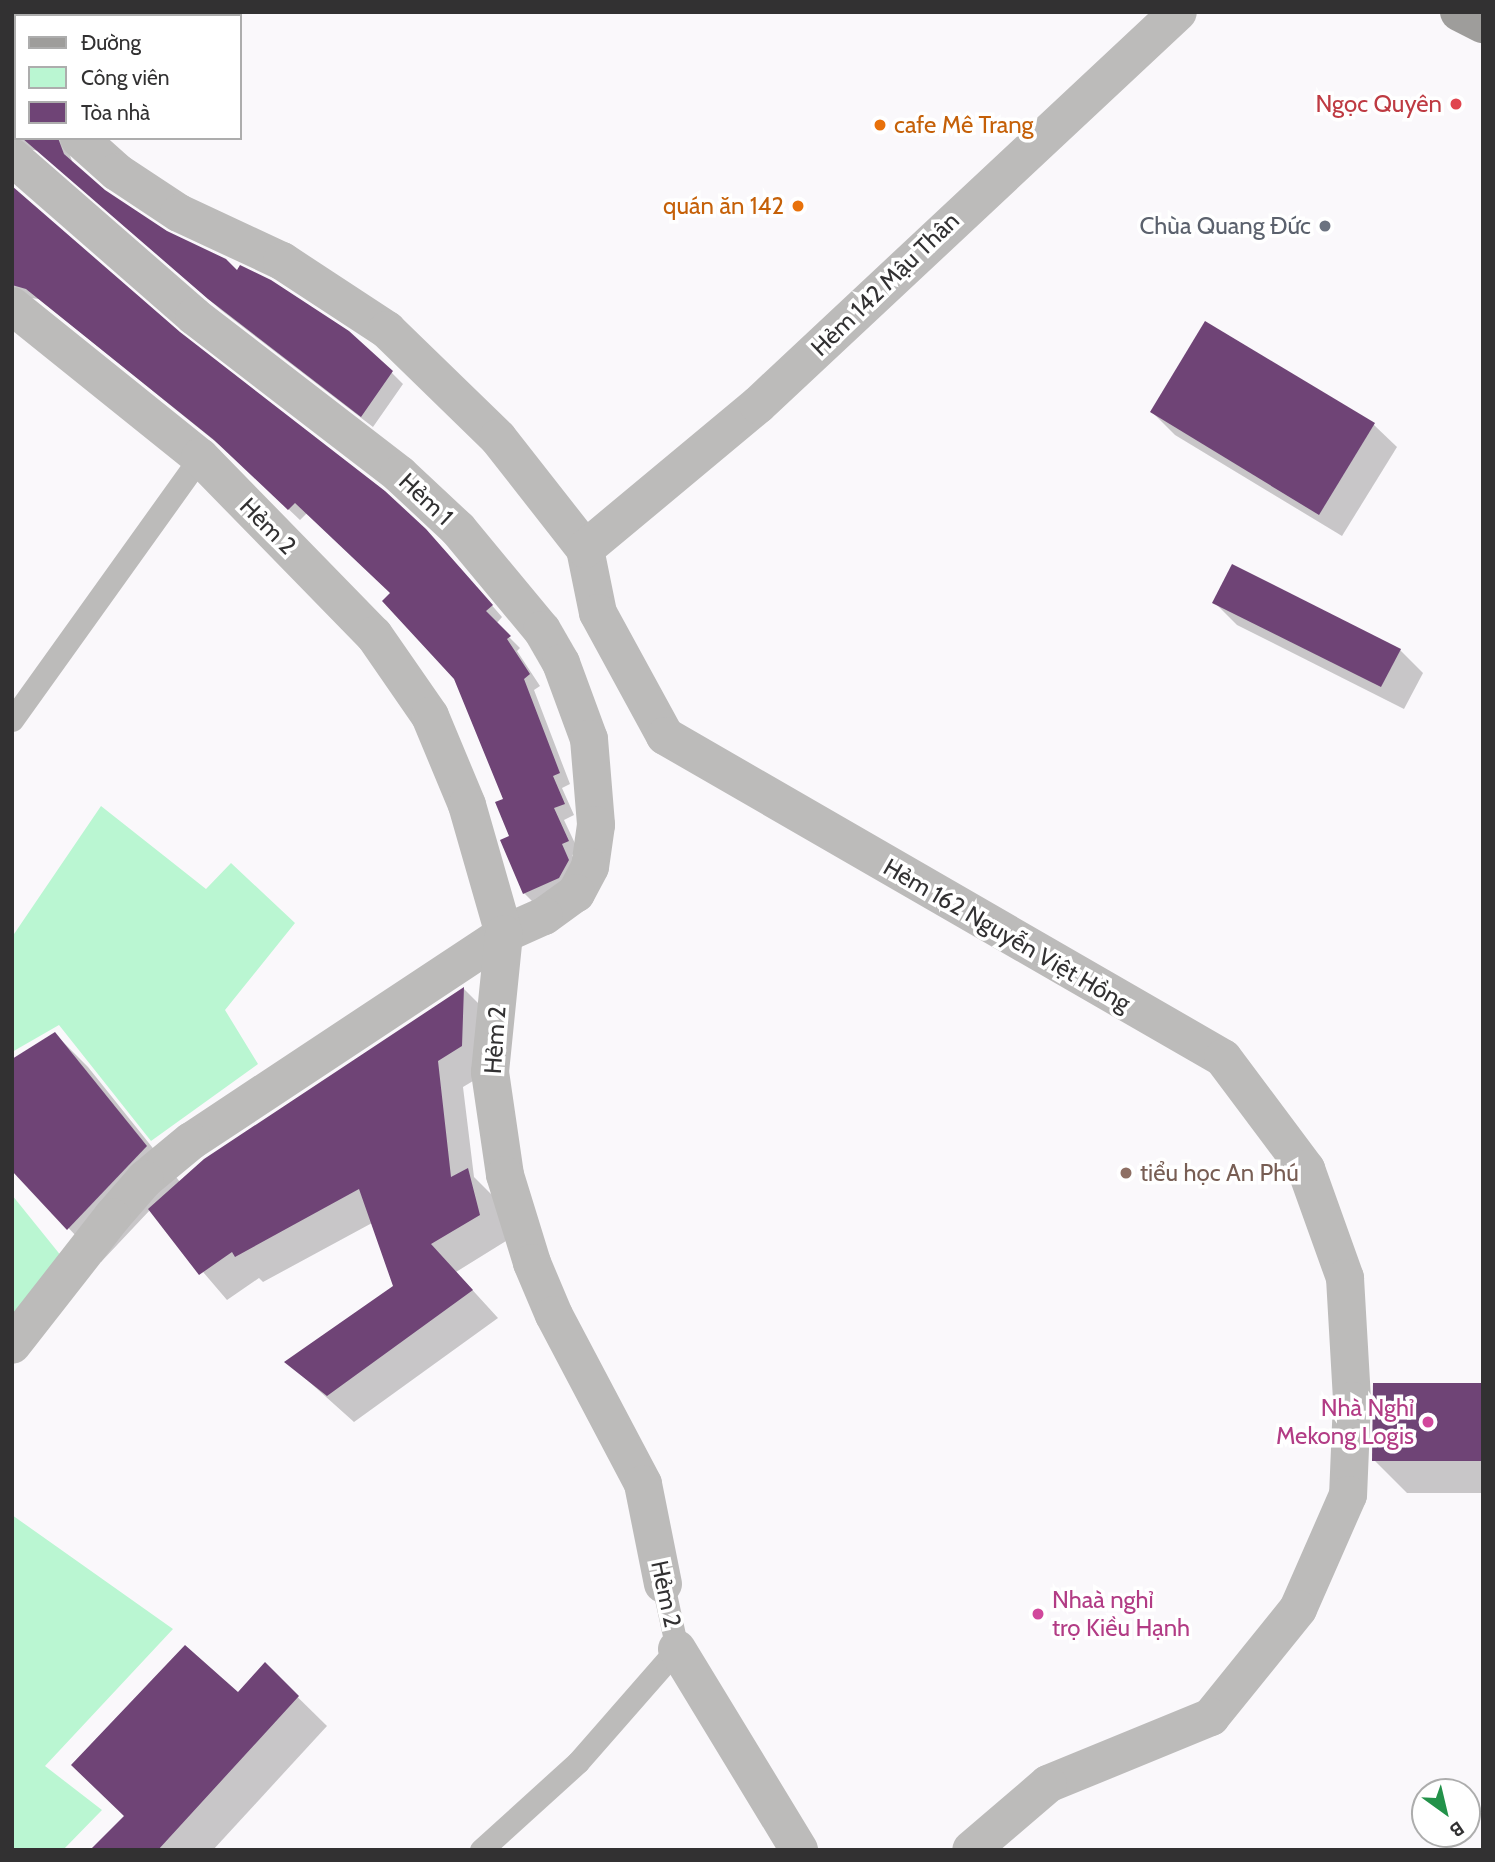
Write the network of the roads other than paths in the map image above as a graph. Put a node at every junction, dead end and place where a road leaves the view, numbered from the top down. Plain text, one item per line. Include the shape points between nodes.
1 (1178, 12) edge
2 (1459, 12) edge
3 (1483, 24) edge
4 (81, 140) edge
5 (12, 157) edge
6 (12, 306) edge
7 (200, 457) junction
8 (585, 549) junction
9 (12, 720) edge
10 (504, 934) junction
11 (12, 1345) edge
12 (663, 1584) joint
13 (677, 1649) junction
14 (481, 1850) edge
15 (799, 1850) edge
16 (971, 1850) edge

1 - 8 street, Hẻm 142 Mậu Thân via 758,405
2 - 3 main road
4 - 8 street, Hẻm 162 Nguyễn Việt Hồng via 117,172 179,214 282,261 387,330 498,438
5 - 10 street, Hẻm 1 via 194,316 399,474 458,529 542,630 576,697 589,739 596,825 590,867 576,893 544,916
6 - 7 street, Hẻm 2
7 - 9 lane
7 - 10 street, Hẻm 2 via 374,635 430,716 467,805
8 - 16 street, Hẻm 162 Nguyễn Việt Hồng via 598,613 665,736 1223,1058 1306,1169 1345,1278 1352,1401 1348,1495 1298,1609 1211,1717 1048,1784
10 - 11 street, Hẻm 1 via 191,1141 120,1207
10 - 12 street, Hẻm 2 via 490,1072 505,1175 532,1263 554,1315 643,1484
12 - 13 lane, Hẻm 2
13 - 14 lane, Hẻm 2 via 578,1762
13 - 15 street

